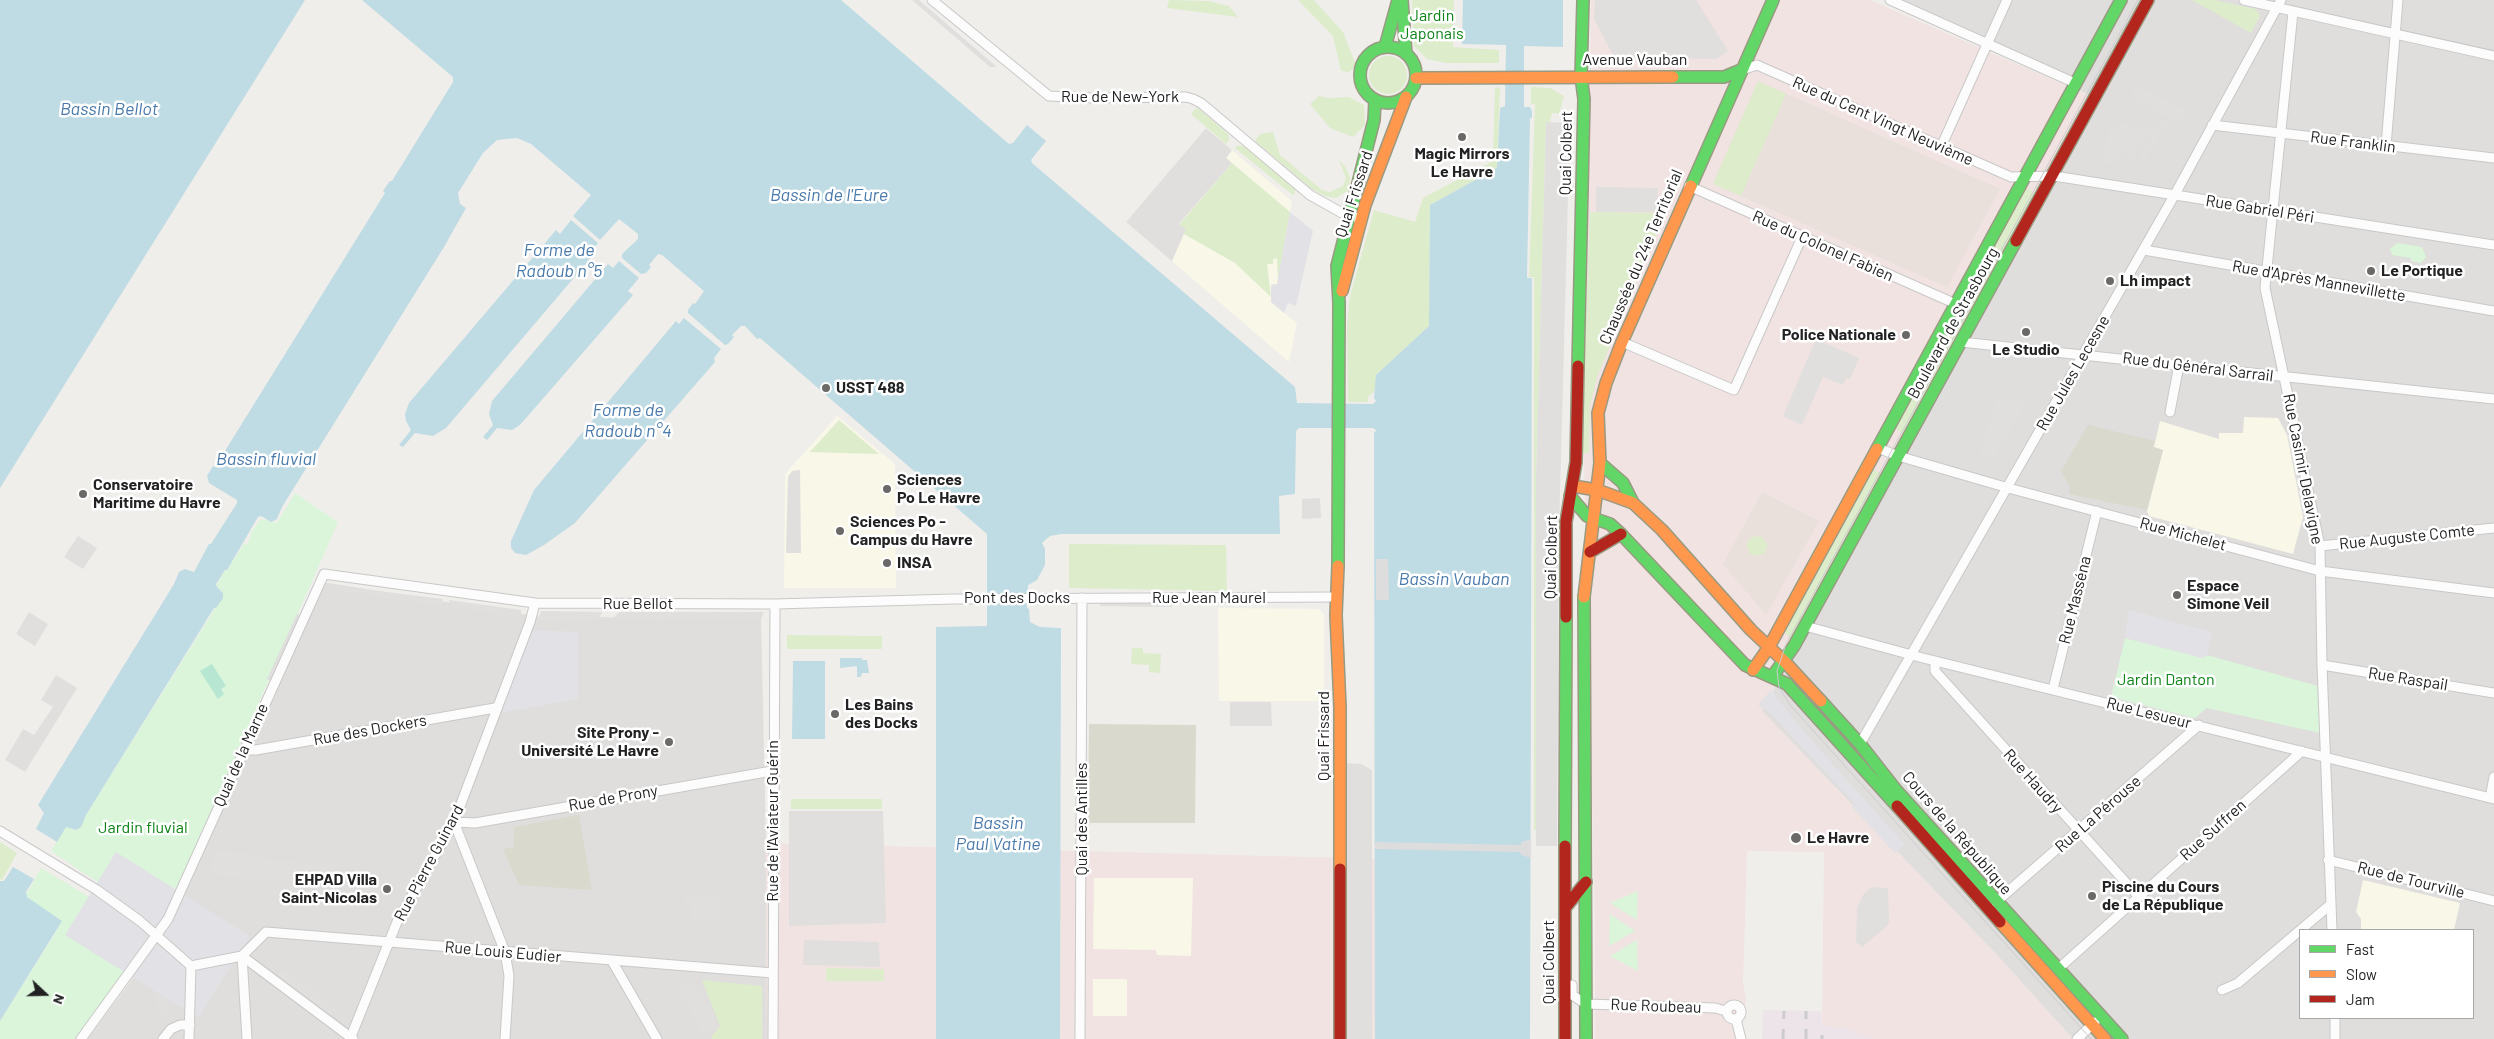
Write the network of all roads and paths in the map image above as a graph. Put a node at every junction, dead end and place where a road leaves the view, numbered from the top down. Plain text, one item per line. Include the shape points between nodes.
1 (932, 0) edge
2 (1398, 0) edge
3 (1402, 0) edge
4 (1583, 0) edge
5 (1773, 0) edge
6 (2007, 0) edge
7 (2121, 0) edge
8 (2148, 0) edge
9 (2244, 0) edge
10 (2398, 0) edge
11 (1894, 1) edge
12 (2278, 4) edge
13 (2293, 12) junction
14 (2396, 35) junction
15 (1988, 43) junction
16 (1385, 47) junction
17 (1406, 54) junction
18 (2494, 56) edge
19 (1741, 70) junction
20 (1581, 76) junction
21 (1416, 78) junction
22 (2075, 83) junction
23 (1406, 97) junction
24 (1375, 100) junction
25 (2212, 125) junction
26 (2281, 133) junction
27 (2386, 146) junction
28 (1941, 147) junction
29 (2494, 158) edge
30 (2026, 176) junction
31 (2054, 176) junction
32 (1689, 186) junction
33 (2174, 196) junction
34 (2273, 211) junction
35 (1348, 215) junction
36 (1361, 219) junction
37 (1802, 236) junction
38 (2494, 245) edge
39 (2144, 250) junction
40 (2267, 272) junction
41 (1339, 303) junction
42 (1956, 304) junction
43 (2494, 311) edge
44 (1622, 342) junction
45 (1961, 342) junction
46 (2082, 354) junction
47 (2179, 365) junction
48 (2284, 377) junction
49 (2494, 399) edge
50 (2170, 412) dead end
51 (1878, 448) junction
52 (1898, 456) junction
53 (1600, 463) junction
54 (2008, 488) junction
55 (1597, 490) junction
56 (1571, 491) junction
57 (1634, 503) junction
58 (2097, 511) junction
59 (1596, 517) junction
60 (2494, 528) edge
61 (1621, 534) junction
62 (2320, 546) junction
63 (1590, 552) junction
64 (2320, 571) junction
65 (324, 574) joint
66 (2494, 594) edge
67 (1337, 597) junction
68 (1082, 598) junction
69 (953, 599) joint
70 (535, 603) junction
71 (775, 604) junction
72 (1805, 626) junction
73 (1769, 647) junction
74 (1912, 654) junction
75 (1935, 661) junction
76 (1784, 662) junction
77 (2322, 666) junction
78 (1753, 670) junction
79 (1772, 677) junction
80 (2053, 689) junction
81 (2494, 693) edge
82 (496, 708) junction
83 (2199, 725) junction
84 (1860, 744) junction
85 (243, 750) junction
86 (2302, 751) junction
87 (2325, 757) junction
88 (772, 771) junction
89 (2494, 777) edge
90 (2492, 799) edge
91 (454, 822) junction
92 (2078, 830) junction
93 (0, 831) edge
94 (2328, 860) junction
95 (1586, 882) junction
96 (2140, 897) junction
97 (2494, 901) edge
98 (1996, 902) junction
99 (2331, 904) junction
100 (1565, 908) junction
101 (2302, 929) edge
102 (2332, 929) edge
103 (2299, 931) edge
104 (157, 935) junction
105 (389, 943) junction
106 (505, 952) junction
107 (242, 956) junction
108 (612, 961) junction
109 (1565, 964) junction
110 (191, 966) junction
111 (2058, 970) junction
112 (773, 973) junction
113 (2222, 990) dead end
114 (1586, 1004) junction
115 (2103, 1016) junction
116 (2335, 1019) edge
117 (185, 1025) junction
118 (2092, 1025) junction
119 (351, 1038) edge
120 (81, 1039) edge
121 (164, 1039) edge
122 (189, 1039) edge
123 (247, 1039) edge
124 (505, 1039) edge
125 (657, 1039) edge
126 (773, 1039) edge
127 (1080, 1039) edge
128 (1340, 1039) edge
129 (1565, 1039) edge
130 (1586, 1039) edge
131 (1741, 1039) edge
132 (2078, 1039) edge
133 (2105, 1039) edge
134 (2122, 1039) edge
135 (2335, 1039) edge

1 - 35 street, Rue de New-York via 1049,96 1193,99 1208,108 1310,195
2 - 16 main road
3 - 17 main road
4 - 20 main road, Quai Colbert
5 - 19 main road, Chaussée du 24e Territorial
6 - 15 street
7 - 22 main road, Boulevard de Strasbourg
8 - 31 main road, Boulevard de Strasbourg
9 - 12 street
10 - 14 street
11 - 15 street
12 - 13 street
12 - 25 street, Rue Jules Lecesne
13 - 14 street
13 - 26 street, Rue Casimir Delavigne
14 - 18 street
14 - 27 street
15 - 22 street
15 - 28 street
16 - 17 main road
16 - 24 main road via 1369,54 1361,70 1362,86
17 - 21 main road via 1414,64
19 - 20 main road, Avenue Vauban via 1724,77
19 - 28 street, Rue du Cent Vingt Neuvième via 1757,65
19 - 32 main road, Chaussée du 24e Territorial
20 - 21 main road, Avenue Vauban
20 - 56 main road, Quai Colbert via 1584,99 1576,460
21 - 23 main road
22 - 30 main road, Boulevard de Strasbourg
23 - 24 main road via 1391,103
23 - 36 main road, Quai Frissard
24 - 35 main road, Quai Frissard via 1374,120
25 - 26 street, Rue Franklin
25 - 33 street, Rue Jules Lecesne
26 - 27 street, Rue Franklin
26 - 34 street, Rue Casimir Delavigne
27 - 29 street, Rue Franklin
28 - 30 street, Rue du Cent Vingt Neuvième via 2011,177
30 - 31 street, Rue Gabriel Péri
30 - 42 main road, Boulevard de Strasbourg
31 - 33 street, Rue Gabriel Péri
31 - 45 main road, Boulevard de Strasbourg
32 - 37 street, Rue du Colonel Fabien
32 - 44 main road, Chaussée du 24e Territorial
33 - 34 street, Rue Gabriel Péri
33 - 39 street, Rue Jules Lecesne
34 - 38 street, Rue Gabriel Péri
34 - 40 street, Rue Casimir Delavigne
35 - 36 street, Rue de New-York
35 - 41 main road, Quai Frissard via 1337,266
36 - 41 main road, Quai Frissard
37 - 42 street, Rue du Colonel Fabien
37 - 44 street via 1734,390
39 - 40 street, Rue d'Après Mannevillette
39 - 46 street, Rue Jules Lecesne
40 - 43 street, Rue d'Après Mannevillette
40 - 48 street, Rue Casimir Delavigne via 2266,288
41 - 67 main road, Quai Frissard
42 - 51 main road, Boulevard de Strasbourg
44 - 53 main road, Chaussée du 24e Territorial via 1598,413
45 - 46 street, Rue du Général Sarrail
45 - 52 main road, Boulevard de Strasbourg
46 - 47 street, Rue du Général Sarrail
46 - 54 street, Rue Jules Lecesne
47 - 48 street, Rue du Général Sarrail
47 - 50 street
48 - 49 street, Rue du Général Sarrail
48 - 62 street, Rue Casimir Delavigne
51 - 52 street, Rue Michelet
51 - 73 main road, Boulevard de Strasbourg
52 - 54 street, Rue Michelet
52 - 72 main road, Boulevard de Strasbourg
53 - 55 main road, Quai Colbert
53 - 57 main road via 1623,483
54 - 58 street, Rue Michelet
54 - 74 street, Rue Jules Lecesne
55 - 56 main road
55 - 57 main road
55 - 59 main road, Quai Colbert
56 - 59 main road via 1580,510 1587,516
56 - 100 main road, Quai Colbert via 1566,522
57 - 73 main road, Cours de la République
58 - 64 street, Rue Michelet
58 - 80 street, Rue Masséna
59 - 61 main road
59 - 63 main road, Quai Colbert
60 - 62 street, Rue Auguste Comte
61 - 63 main road
61 - 78 main road via 1727,648
62 - 64 street, Rue Casimir Delavigne
63 - 95 main road, Quai Colbert via 1583,615
64 - 66 street, Rue Michelet
64 - 77 street, Rue Casimir Delavigne
65 - 70 street, Rue Bellot
65 - 85 street, Quai de la Marne
67 - 68 street, Rue Jean Maurel
67 - 128 main road, Quai Frissard
68 - 69 street, Pont des Docks
68 - 127 street, Quai des Antilles
69 - 71 street, Rue Bellot
70 - 71 street, Rue Bellot
70 - 82 street, Rue Pierre Guinard
71 - 88 street, Rue de l'Aviateur Guérin
72 - 74 street, Rue Lesueur
72 - 76 main road, Boulevard de Strasbourg
73 - 76 main road, Cours de la République
73 - 78 main road, Boulevard de Strasbourg
74 - 75 street, Rue Lesueur
74 - 84 street, Rue Jules Lecesne
75 - 80 street, Rue Lesueur
75 - 92 street, Rue Haudry via 1935,671
76 - 79 main road, Boulevard de Strasbourg
76 - 84 main road, Cours de la République
77 - 81 street, Rue Raspail
77 - 87 street, Rue Casimir Delavigne
78 - 79 main road, Cours de la République
79 - 118 main road, Cours de la République via 1787,684
80 - 83 street, Rue Lesueur
82 - 85 street, Rue des Dockers
82 - 91 street, Rue Pierre Guinard
83 - 86 street, Rue Lesueur
83 - 92 street, Rue La Pérouse
84 - 98 main road, Cours de la République via 1896,790
85 - 104 street, Quai de la Marne via 168,920
86 - 87 street, Rue Lesueur
86 - 96 street, Rue Suffren
87 - 90 street, Rue Lesueur
87 - 94 street, Rue Casimir Delavigne
88 - 91 street, Rue de Prony via 475,823
88 - 112 street, Rue de l'Aviateur Guérin
89 - 90 street
91 - 105 street, Rue Pierre Guinard via 397,922
91 - 106 street
92 - 96 street, Rue Haudry
92 - 98 street, Rue La Pérouse
93 - 104 street via 97,890
94 - 97 street, Rue de Tourville
94 - 99 street, Rue Casimir Delavigne
95 - 100 main road
95 - 114 main road, Quai Colbert
96 - 111 street, Rue Suffren
98 - 111 main road, Cours de la République
99 - 101 street
99 - 102 street, Rue Casimir Delavigne
100 - 109 main road, Quai Colbert
103 - 113 street via 2238,983
104 - 110 street
104 - 120 street, Quai de la Marne
105 - 106 street, Rue Louis Eudier
105 - 107 street, Rue Louis Eudier via 266,932
105 - 119 street, Rue Pierre Guinard
106 - 108 street, Rue Louis Eudier
106 - 124 street via 509,976
107 - 110 street
107 - 119 street
107 - 123 street
108 - 112 street, Rue Louis Eudier
108 - 125 street
109 - 114 street via 1572,981 1572,995
109 - 129 main road, Quai Colbert
110 - 117 street
111 - 115 main road, Cours de la République
112 - 126 street, Rue de l'Aviateur Guérin
114 - 130 main road, Quai Colbert
114 - 131 street, Rue Roubeau via 1726,1011 1731,1005 1738,1006 1740,1014 1736,1019
115 - 118 street
115 - 134 main road, Cours de la République
116 - 135 street
117 - 121 street via 171,1029
117 - 122 street
118 - 132 street
118 - 133 main road, Cours de la République

